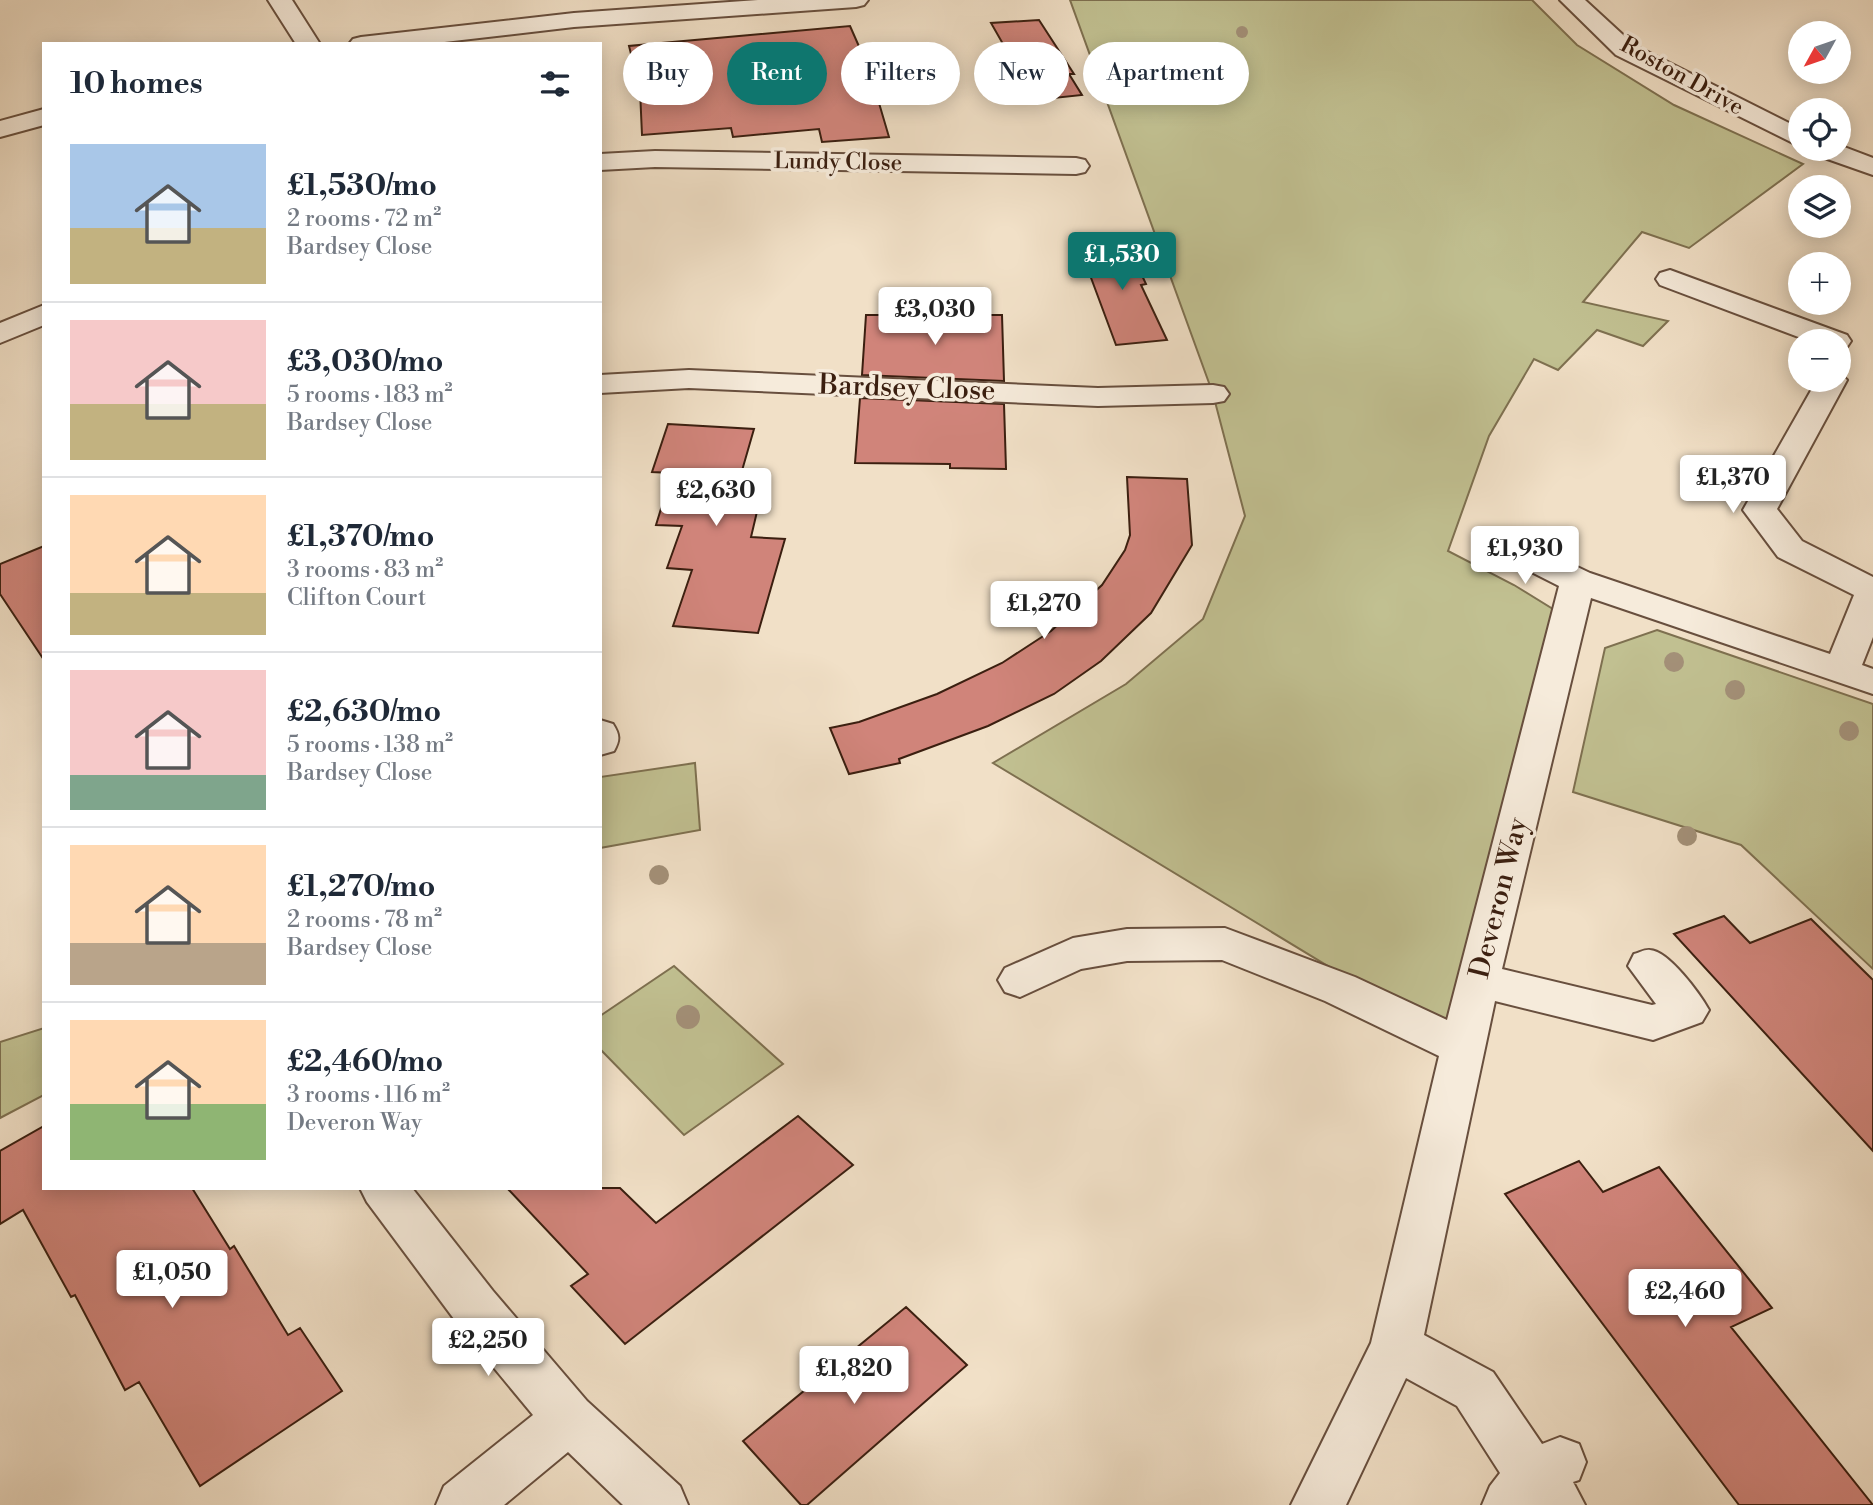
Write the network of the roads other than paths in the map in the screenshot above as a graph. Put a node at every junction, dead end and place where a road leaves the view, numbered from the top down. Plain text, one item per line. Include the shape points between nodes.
1 (280, 0) edge
2 (1572, 0) edge
3 (844, 1) edge
4 (575, 32) edge
5 (307, 42) edge
6 (397, 42) edge
7 (42, 118) edge
8 (0, 129) edge
9 (1788, 132) edge
10 (1851, 159) edge
11 (602, 162) edge
12 (1076, 166) dead end
13 (1873, 167) edge
14 (1670, 279) dead end
15 (42, 315) edge
16 (1803, 329) edge
17 (0, 334) edge
18 (602, 384) edge
19 (1825, 392) edge
20 (1213, 394) dead end
21 (1496, 541) dead end
22 (1578, 581) junction
23 (1873, 591) edge
24 (1858, 676) edge
25 (1649, 966) dead end
26 (1020, 980) dead end
27 (1478, 980) junction
28 (1463, 1048) junction
29 (386, 1190) edge
30 (1396, 1346) junction
31 (569, 1418) junction
32 (1540, 1487) edge
33 (463, 1505) edge
34 (661, 1505) edge
35 (1318, 1505) edge

1 - 5 street
2 - 9 street, Roston Drive via 1625,50
3 - 4 street
4 - 6 street
7 - 8 street
10 - 13 street
11 - 12 street, Lundy Close
14 - 16 street
15 - 17 street
18 - 20 street, Bardsey Close via 689,379 1098,397
19 - 23 street via 1760,510 1790,549
21 - 22 street
22 - 24 street
22 - 27 street, Deveron Way
23 - 24 street
25 - 27 street via 1688,1010 1653,1023
26 - 28 street via 1073,954 1127,945 1226,944 1340,989
27 - 28 street, Deveron Way
28 - 30 street, Deveron Way
29 - 31 street via 475,1307
30 - 32 street via 1475,1389
30 - 35 street, Deveron Way
31 - 33 street
31 - 34 street

